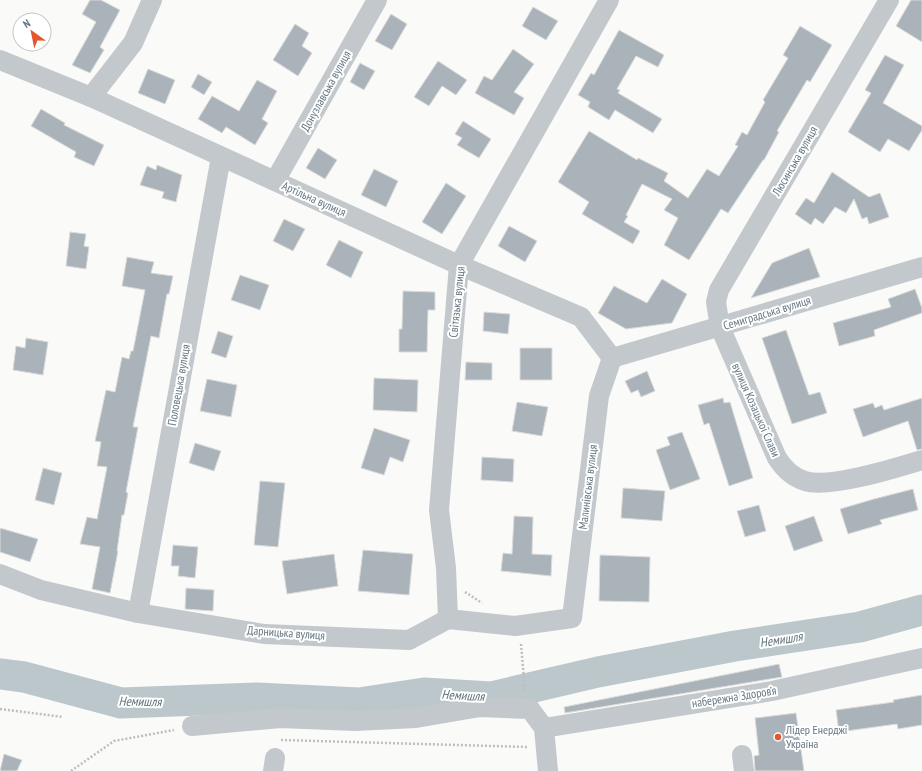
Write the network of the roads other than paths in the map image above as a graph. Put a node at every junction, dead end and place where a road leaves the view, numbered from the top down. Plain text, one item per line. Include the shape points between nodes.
1 (152, 0) edge
2 (377, 0) edge
3 (609, 0) edge
4 (889, 0) edge
5 (0, 60) edge
6 (91, 97) junction
7 (221, 157) junction
8 (275, 181) junction
9 (459, 265) junction
10 (922, 267) edge
11 (720, 327) junction
12 (612, 358) junction
13 (922, 460) edge
14 (0, 574) edge
15 (138, 613) junction
16 (448, 619) junction
17 (922, 658) edge
18 (192, 726) road end
19 (544, 728) junction
20 (548, 771) edge

1 - 6 street via 133,43
2 - 8 street, Донузлавська вулиця
3 - 9 street, Світязька вулиця
4 - 11 street, Люсинська вулиця via 720,290 716,302
5 - 6 street, Артільна вулиця
6 - 7 street, Артільна вулиця
7 - 8 street, Артільна вулиця
7 - 15 street, Половецька вулиця
8 - 9 street, Артільна вулиця
9 - 12 street, Артільна вулиця via 581,317
9 - 16 street, Світязька вулиця via 439,510 446,568
10 - 11 street, Семиградська вулиця
11 - 12 street, Семиградська вулиця
11 - 13 street, вулиця Козацької Слави via 777,458 784,469 794,477 817,484 830,483
12 - 16 street, Малинівська вулиця via 599,396 572,618 515,626
14 - 15 street, Дарницька вулиця via 41,590
15 - 16 street, Дарницька вулиця via 264,634 409,640
17 - 19 street, набережна Здоров’я via 772,691
18 - 19 street via 280,718 355,721 416,718 480,707 530,709
19 - 20 street

